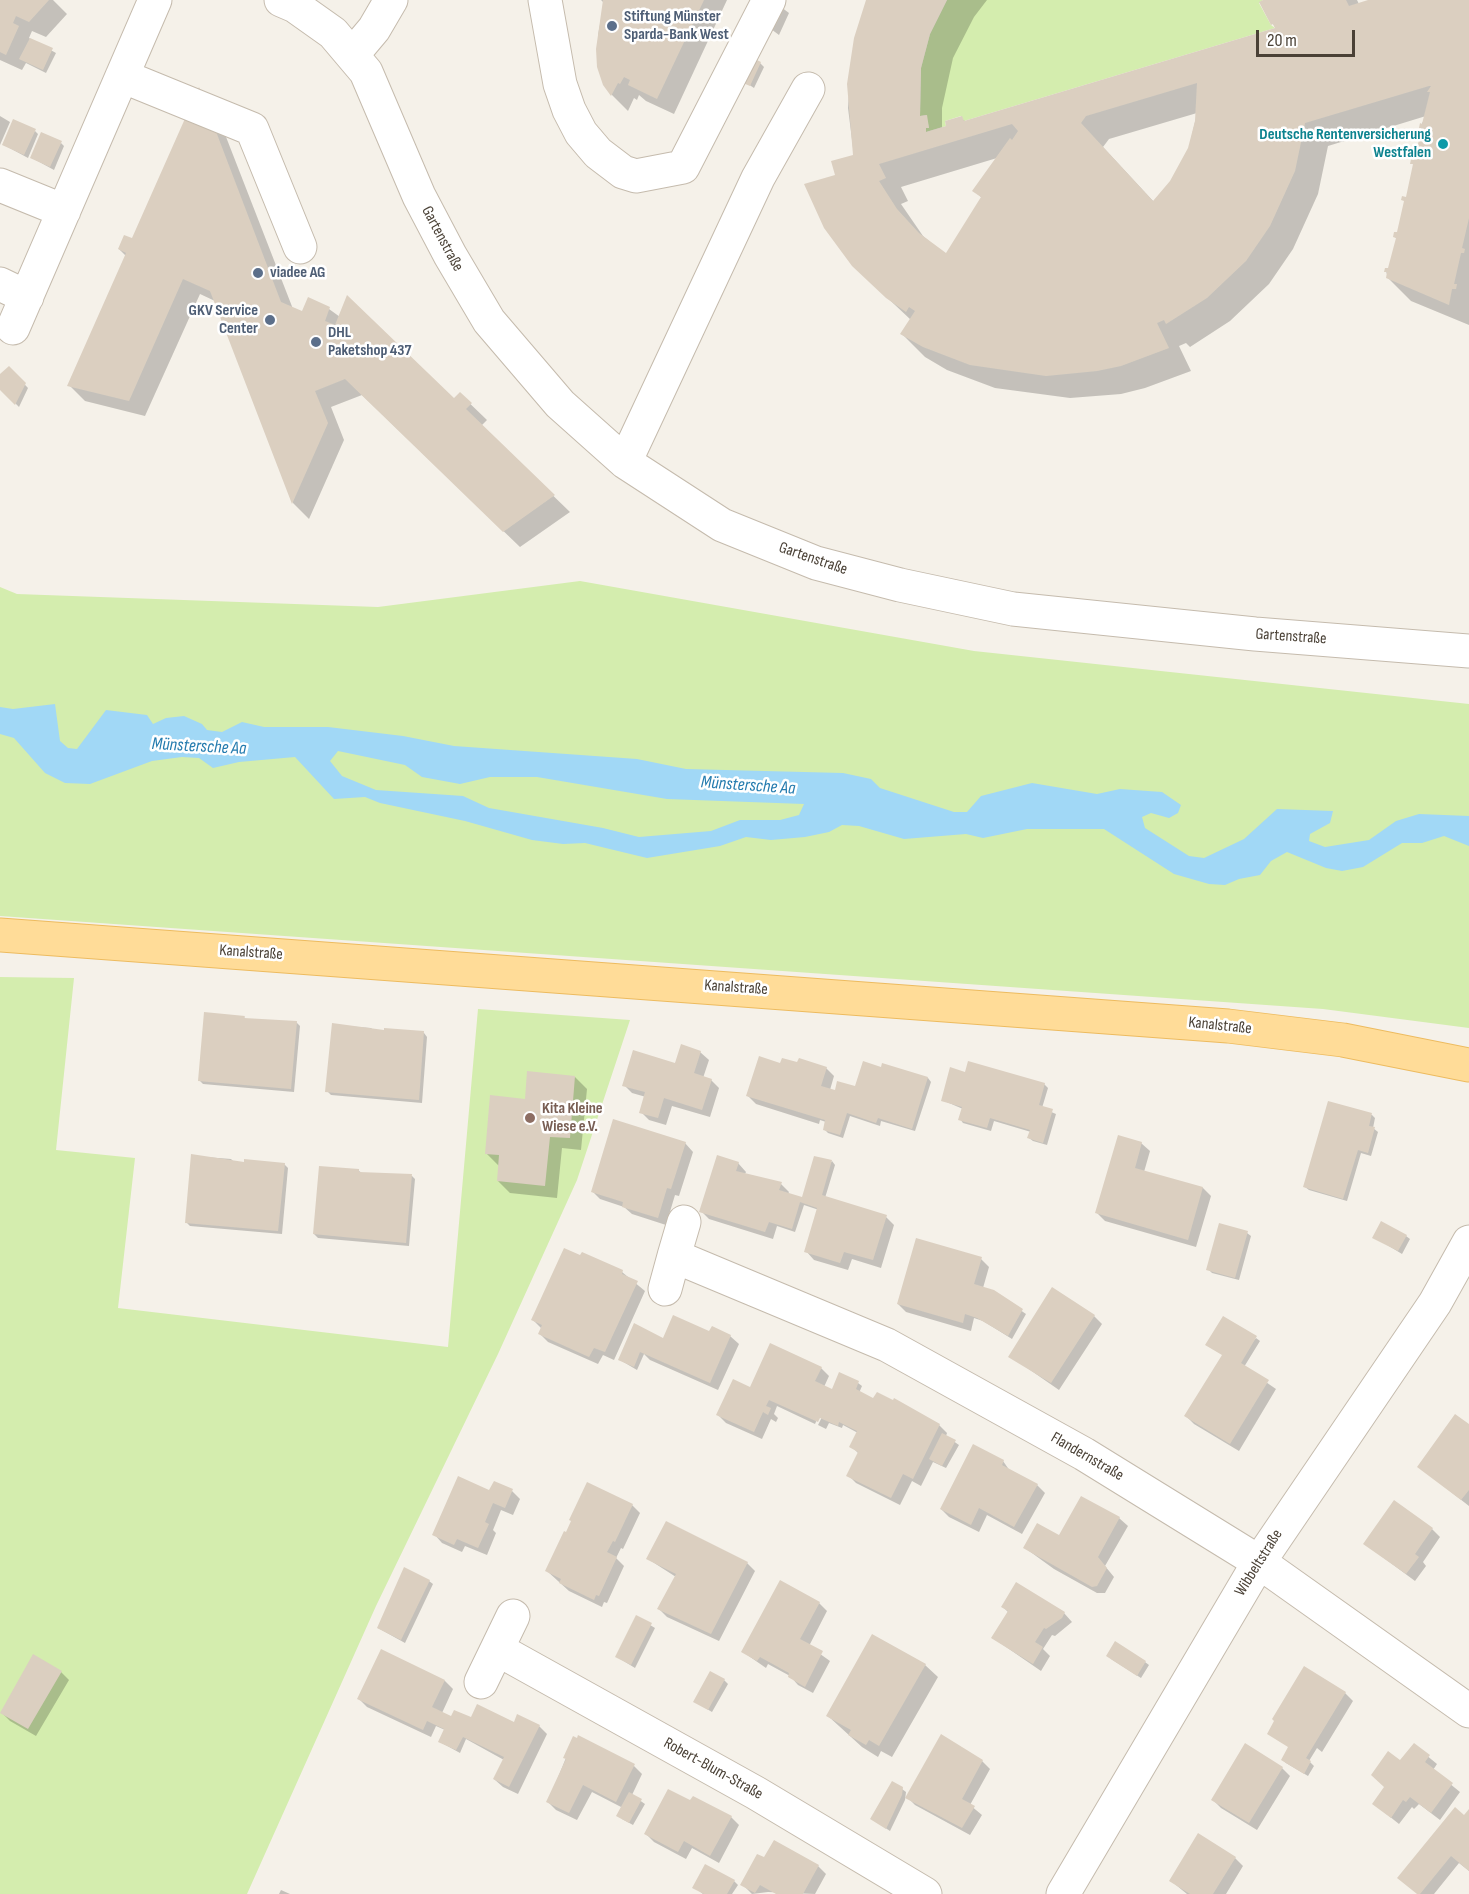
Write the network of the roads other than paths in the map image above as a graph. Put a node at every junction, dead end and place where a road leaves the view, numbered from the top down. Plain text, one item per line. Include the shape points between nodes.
1 (155, 0) edge
2 (281, 0) edge
3 (392, 0) edge
4 (545, 0) edge
5 (769, 0) edge
6 (353, 54) junction
7 (122, 76) junction
8 (808, 89) dead end
9 (0, 185) edge
10 (64, 211) junction
11 (300, 247) dead end
12 (14, 290) edge
13 (13, 328) dead end
14 (625, 462) junction
15 (1469, 651) edge
16 (0, 935) edge
17 (1469, 1065) edge
18 (684, 1222) dead end
19 (1469, 1242) edge
20 (674, 1256) junction
21 (665, 1289) dead end
22 (1259, 1562) junction
23 (513, 1616) dead end
24 (497, 1649) junction
25 (481, 1682) dead end
26 (1469, 1711) edge
27 (926, 1894) edge
28 (1064, 1894) edge

1 - 7 street
2 - 6 street, Gartenstraße via 333,33
3 - 6 street
4 - 5 street via 560,84 581,133 610,164 636,176 683,167
6 - 14 street, Gartenstraße via 376,92 419,196 489,321 560,404
7 - 10 street
7 - 11 street via 252,129
8 - 14 street via 758,178
9 - 10 street
10 - 12 street
12 - 13 street
14 - 15 street, Gartenstraße via 722,525 816,563 900,585 1013,609
16 - 17 main road, Kanalstraße via 1228,1026 1343,1040
18 - 20 street
19 - 22 street, Wibbeltstraße via 1436,1303
20 - 21 street
20 - 22 street, Flandernstraße via 887,1345 1084,1454
22 - 26 street, Flandernstraße
22 - 28 street, Wibbeltstraße
23 - 24 street
24 - 25 street
24 - 27 street, Robert-Blum-Straße via 756,1792

